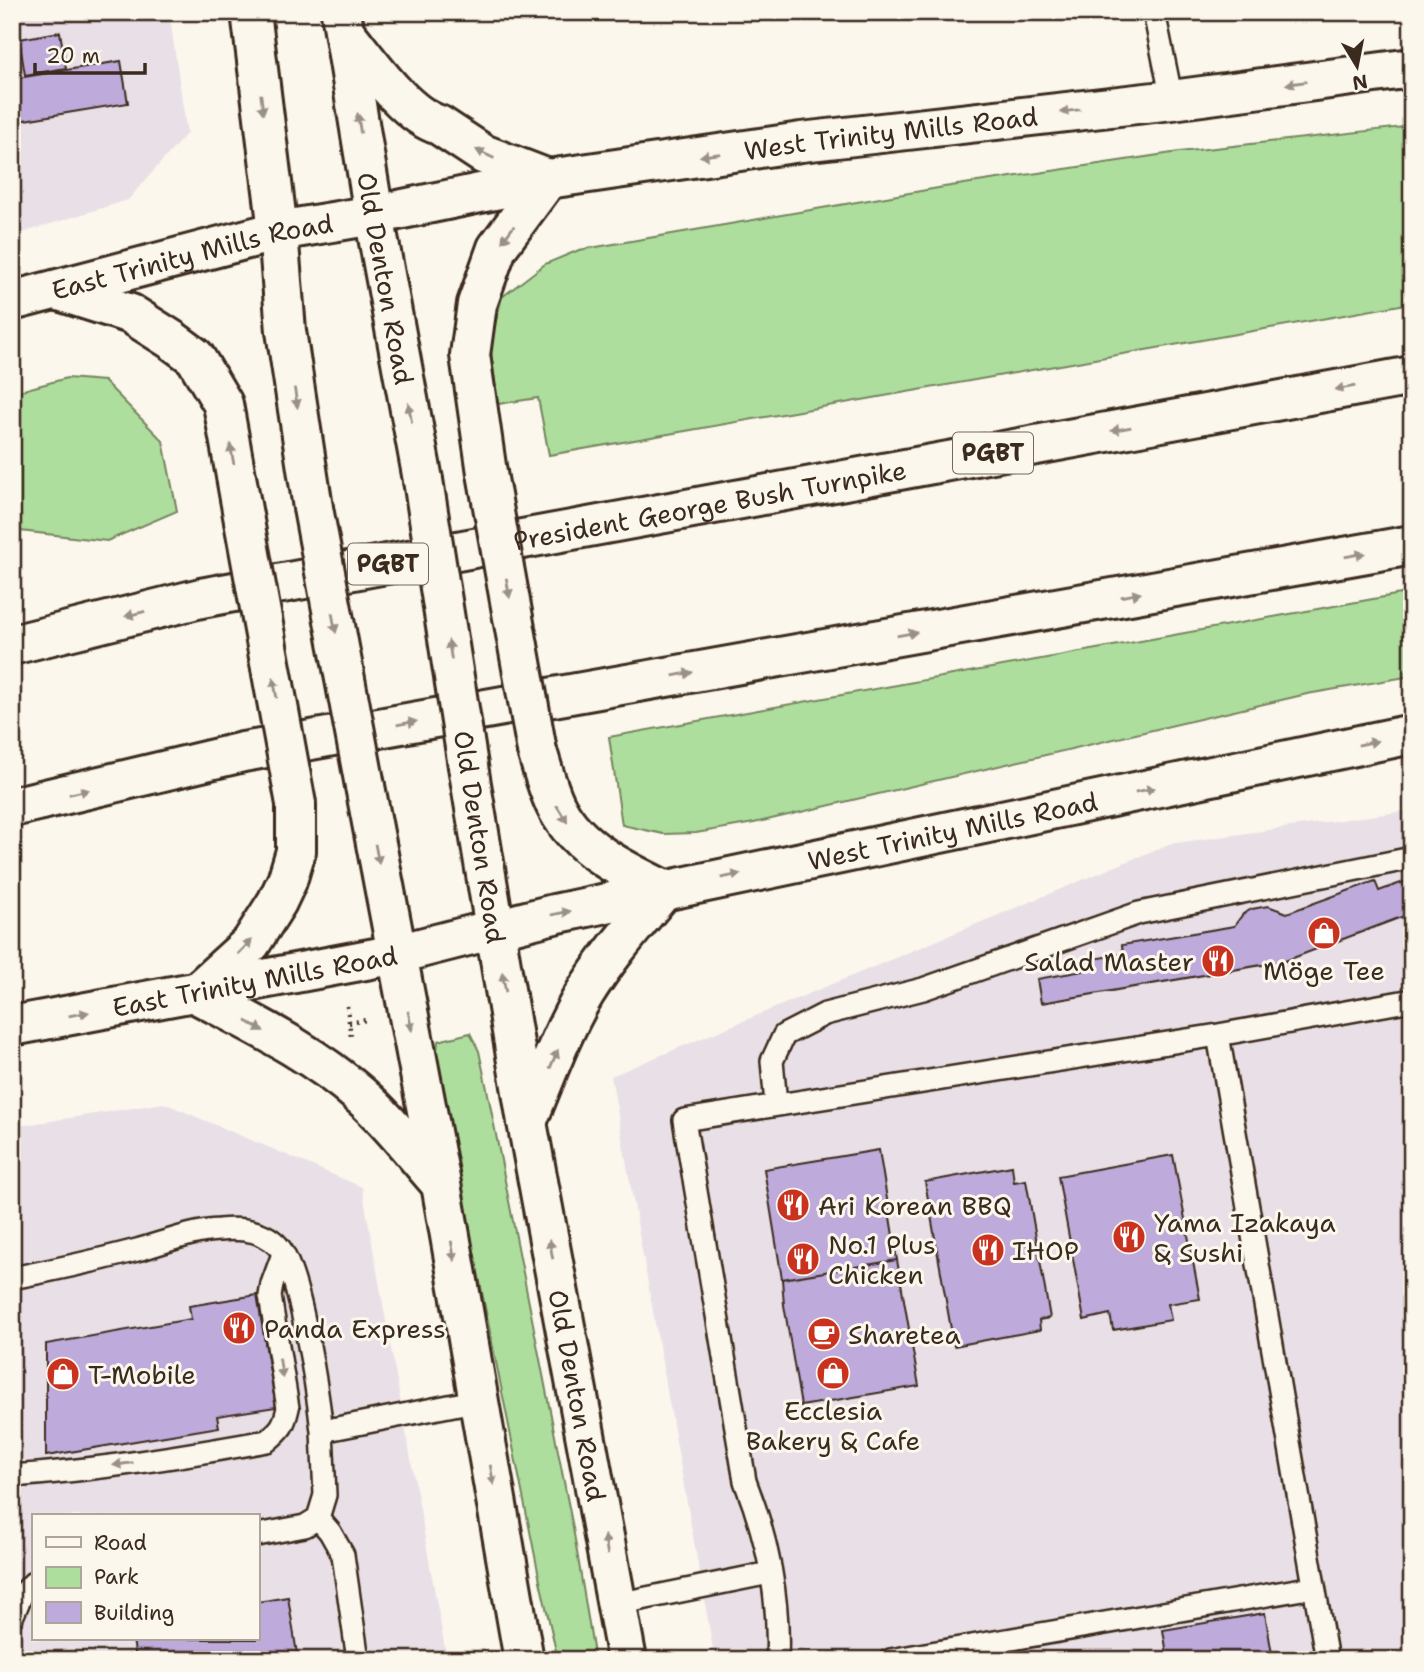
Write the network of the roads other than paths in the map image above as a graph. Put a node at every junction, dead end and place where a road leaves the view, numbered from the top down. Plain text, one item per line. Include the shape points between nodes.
1 (251, 12) edge
2 (1154, 12) edge
3 (343, 22) edge
4 (1412, 68) edge
5 (1172, 100) junction
6 (548, 179) junction
7 (374, 215) junction
8 (278, 231) junction
9 (56, 290) junction
10 (12, 301) edge
11 (1412, 376) edge
12 (1412, 545) edge
13 (12, 645) edge
14 (1412, 734) edge
15 (12, 807) edge
16 (1412, 858) edge
17 (664, 890) junction
18 (495, 928) junction
19 (397, 954) junction
20 (195, 993) junction
21 (1412, 1000) edge
22 (12, 1026) edge
23 (1218, 1035) junction
24 (776, 1104) junction
25 (527, 1122) junction
26 (441, 1184) junction
27 (283, 1254) junction
28 (12, 1278) edge
29 (479, 1400) junction
30 (322, 1431) junction
31 (12, 1476) edge
32 (318, 1518) junction
33 (259, 1535) edge
34 (770, 1573) junction
35 (32, 1584) edge
36 (1314, 1587) junction
37 (617, 1604) junction
38 (12, 1617) edge
39 (358, 1660) edge
40 (524, 1660) edge
41 (627, 1660) edge
42 (777, 1660) edge
43 (890, 1660) edge
44 (1327, 1660) edge

1 -> 8 main road
2 - 5 lane
6 -> 3 main road via 483,154 431,123 394,94
7 -> 3 main road, Old Denton Road
4 -> 5 main road, West Trinity Mills Road
5 -> 6 main road, West Trinity Mills Road via 801,142
6 - 7 main road, West Trinity Mills Road
6 -> 17 main road, bridge via 497,248 477,304 470,355 487,473 537,751 557,808 587,845
7 - 8 main road, East Trinity Mills Road
18 -> 7 main road, Old Denton Road, bridge via 423,480
8 - 9 main road, East Trinity Mills Road
8 -> 19 main road, bridge via 286,331 313,508
9 - 10 main road, East Trinity Mills Road
20 -> 9 main road, bridge via 251,943 277,902 296,851 296,804 223,404 195,357 172,340 131,314
11 -> 13 main road, President George Bush Turnpike / PGBT via 201,598
15 -> 12 main road via 243,752
17 -> 14 main road, West Trinity Mills Road
16 - 24 lane via 1139,914 923,989 825,1014 784,1035 772,1061
18 -> 17 main road, West Trinity Mills Road
25 -> 17 main road via 584,995 614,949
18 - 19 main road, East Trinity Mills Road
25 -> 18 main road, Old Denton Road
19 - 20 main road, East Trinity Mills Road
19 -> 26 main road
22 -> 20 main road, East Trinity Mills Road
20 -> 26 main road via 330,1070 362,1097
21 - 23 lane
23 - 24 lane
23 - 36 lane
24 - 34 lane via 684,1120 746,1481 760,1519
37 -> 25 main road, Old Denton Road
26 -> 29 main road
27 - 28 lane via 267,1236 250,1230 218,1230
27 - 30 lane via 292,1273
27 -> 31 lane via 270,1296 288,1408 284,1425 267,1441
29 - 30 lane
29 -> 40 main road
30 - 32 lane via 325,1495
32 - 33 lane via 304,1526
32 - 39 lane via 343,1555
34 - 37 lane
34 - 42 lane via 778,1626
35 - 38 lane
36 - 43 lane
36 - 44 lane
37 - 41 main road, Old Denton Road

